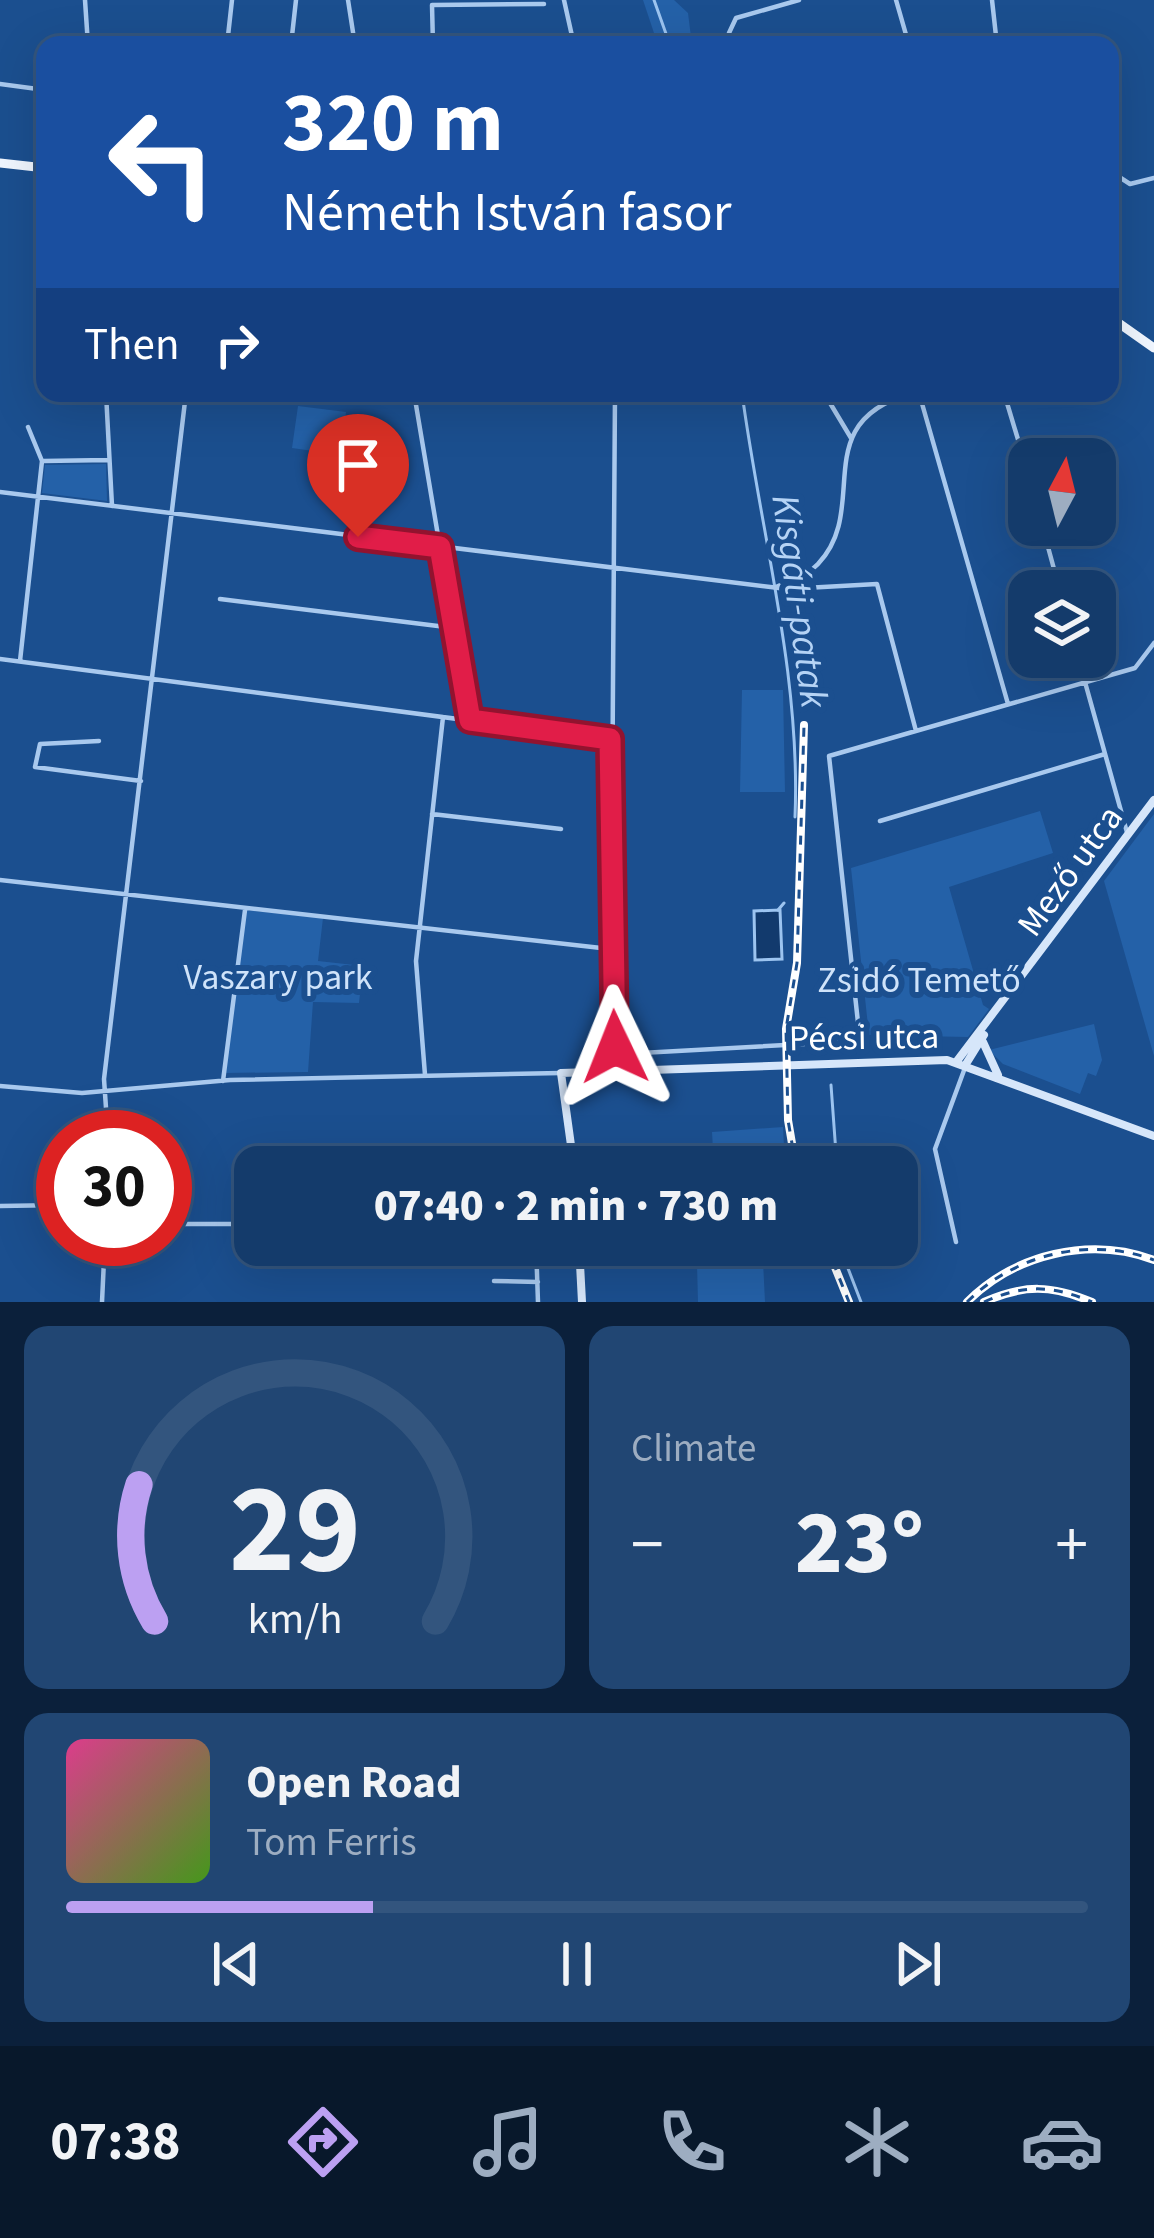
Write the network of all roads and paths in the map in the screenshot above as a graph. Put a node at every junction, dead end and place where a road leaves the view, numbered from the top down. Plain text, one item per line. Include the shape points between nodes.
1 (85, 0) edge
2 (232, 0) edge
3 (296, 0) edge
4 (348, 0) edge
5 (564, 0) edge
6 (800, 0) edge
7 (896, 0) edge
8 (992, 0) edge
9 (544, 4) dead end
10 (87, 36) edge
11 (228, 36) edge
12 (292, 36) edge
13 (354, 36) edge
14 (434, 36) edge
15 (572, 36) edge
16 (730, 36) edge
17 (906, 36) edge
18 (996, 36) edge
19 (0, 84) edge
20 (36, 89) edge
21 (0, 163) edge
22 (36, 168) edge
23 (1119, 177) edge
24 (1154, 178) edge
25 (1119, 323) edge
26 (1154, 348) edge
27 (106, 402) edge
28 (185, 402) edge
29 (416, 402) edge
30 (615, 402) edge
31 (829, 402) edge
32 (890, 402) edge
33 (919, 402) edge
34 (1007, 402) edge
35 (28, 428) dead end
36 (851, 438) junction
37 (1018, 438) edge
38 (42, 460) junction
39 (109, 460) junction
40 (0, 492) edge
41 (38, 497) junction
42 (112, 506) junction
43 (171, 514) junction
44 (440, 547) junction
45 (614, 567) junction
46 (805, 575) junction
47 (773, 586) junction
48 (810, 590) junction
49 (220, 599) dead end
50 (454, 628) junction
51 (1154, 643) edge
52 (0, 659) edge
53 (20, 661) junction
54 (1084, 678) edge
55 (152, 679) junction
56 (1085, 681) junction
57 (1008, 704) junction
58 (443, 717) junction
59 (470, 720) junction
60 (916, 731) junction
61 (610, 739) junction
62 (99, 741) dead end
63 (1105, 754) junction
64 (141, 781) junction
65 (1154, 800) edge
66 (432, 814) junction
67 (880, 821) dead end
68 (561, 829) dead end
69 (1128, 836) junction
70 (0, 880) edge
71 (128, 895) junction
72 (244, 910) junction
73 (418, 928) junction
74 (610, 949) junction
75 (986, 1030) junction
76 (617, 1033) junction
77 (982, 1042) junction
78 (641, 1053) dead end
79 (962, 1062) junction
80 (656, 1070) junction
81 (595, 1072) junction
82 (561, 1073) junction
83 (425, 1076) junction
84 (999, 1076) junction
85 (223, 1081) junction
86 (0, 1086) edge
87 (105, 1091) junction
88 (119, 1091) junction
89 (109, 1106) junction
90 (109, 1110) edge
91 (1154, 1136) edge
92 (571, 1146) edge
93 (36, 1205) edge
94 (0, 1206) edge
95 (192, 1224) edge
96 (234, 1224) edge
97 (956, 1242) dead end
98 (104, 1266) edge
99 (538, 1266) edge
100 (580, 1266) edge
101 (494, 1281) dead end
102 (538, 1282) junction
103 (102, 1302) edge
104 (538, 1302) edge
105 (582, 1302) edge

1 - 10 street
2 - 11 street
3 - 12 street
4 - 13 street
5 - 15 street
6 - 16 street via 736,18
7 - 17 street
8 - 18 street
9 - 14 street via 432,5
19 - 20 street
21 - 22 main road
23 - 24 street via 1130,184
25 - 26 main road
27 - 39 street
28 - 43 street
29 - 44 street
30 - 45 street
31 - 36 street
32 - 36 street via 870,409
33 - 57 street
34 - 37 street
35 - 38 street
36 - 46 street via 833,538
38 - 39 street
38 - 41 street
39 - 42 street
40 - 41 street
41 - 42 street
41 - 53 street
42 - 43 street
43 - 44 street
43 - 55 street
44 - 45 street
44 - 50 street
45 - 47 street
45 - 61 street
46 - 47 street
46 - 48 street
47 - 48 street
48 - 60 street via 878,584
49 - 50 street
50 - 59 street
51 - 56 street via 1135,668
52 - 53 street
53 - 55 street
54 - 56 street
55 - 58 street
55 - 64 street
56 - 57 street
56 - 63 street
57 - 60 street
58 - 59 street
58 - 66 street
59 - 61 street
60 - 78 street via 829,756 860,1040
61 - 74 street
62 - 64 street via 40,744 35,767
63 - 67 street
63 - 69 street
64 - 71 street
65 - 69 street, Mező utca
66 - 68 street
66 - 73 street
69 - 75 street, Mező utca
70 - 71 street
71 - 72 street
71 - 87 street
72 - 73 street
72 - 85 street
73 - 74 street
73 - 83 street
74 - 76 street
75 - 77 street
75 - 79 street
76 - 80 street via 628,1057
76 - 81 street via 611,1057
77 - 79 street
77 - 84 street
79 - 80 street, Pécsi utca
79 - 84 street, Pécsi utca
79 - 97 street via 935,1149
80 - 81 street, Pécsi utca
81 - 82 street, Pécsi utca
82 - 83 street
82 - 92 street
83 - 85 street
84 - 91 street, Pécsi utca
85 - 88 street
86 - 87 street
87 - 88 street
87 - 89 street
88 - 89 street
89 - 90 street
93 - 94 street
95 - 96 street
98 - 103 street
99 - 102 street
100 - 105 street
101 - 102 street
102 - 104 street

